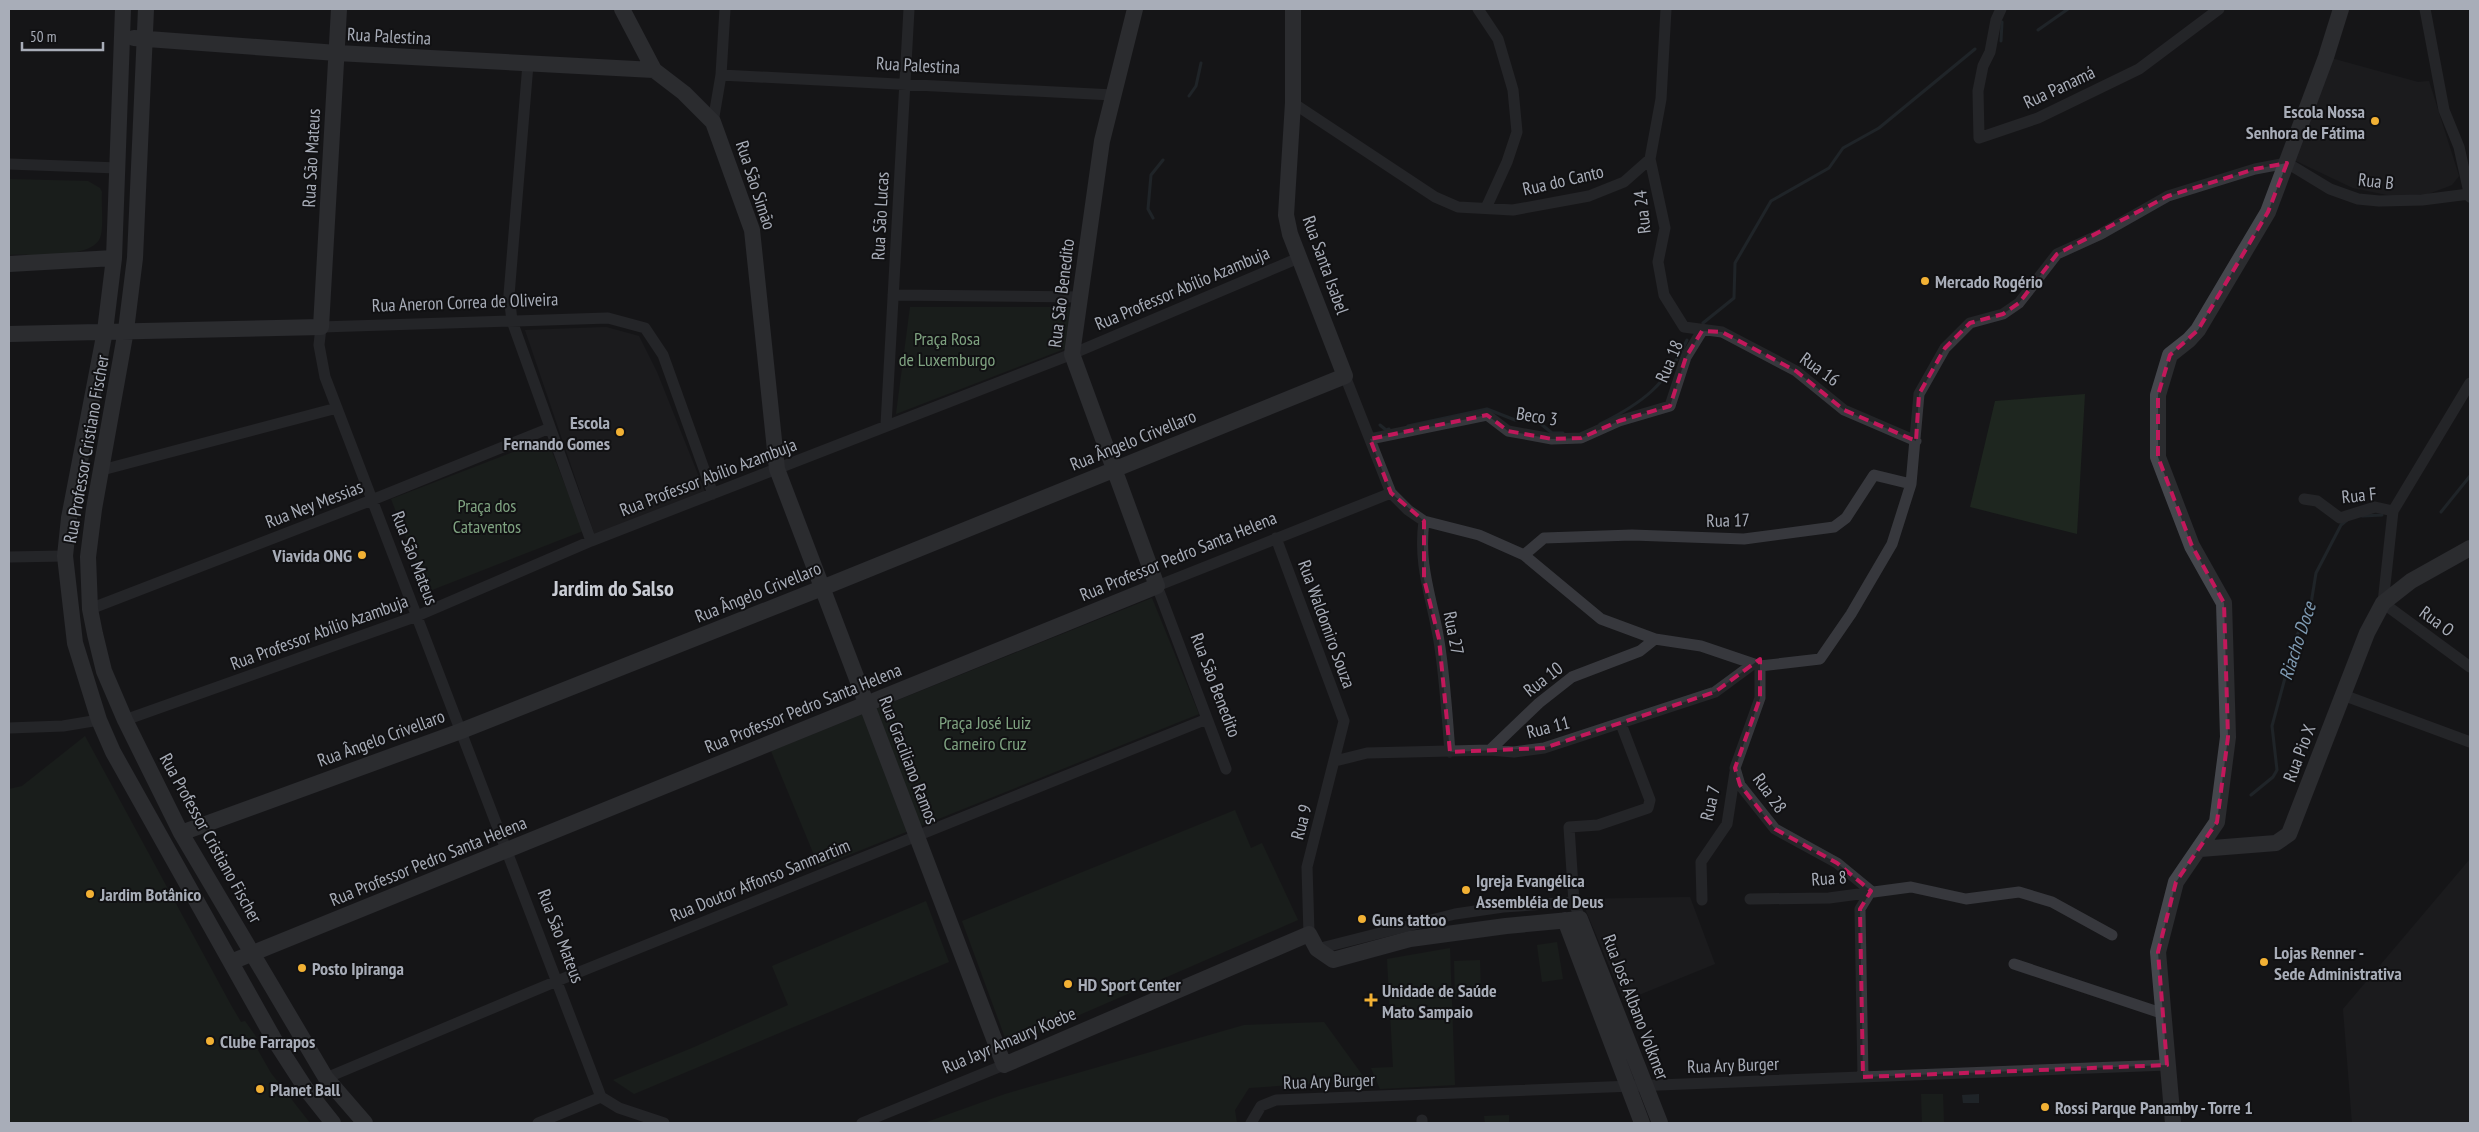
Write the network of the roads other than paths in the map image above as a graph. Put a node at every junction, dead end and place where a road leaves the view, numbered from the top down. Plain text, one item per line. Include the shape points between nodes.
1 (123, 9) edge
2 (146, 9) edge
3 (339, 9) edge
4 (622, 9) edge
5 (725, 9) edge
6 (909, 9) edge
7 (1135, 9) edge
8 (1293, 9) edge
9 (1478, 9) edge
10 (1666, 9) edge
11 (2001, 9) edge
12 (2219, 9) edge
13 (2341, 9) edge
14 (2424, 9) edge
15 (122, 38) junction
16 (144, 39) junction
17 (337, 53) junction
18 (528, 64) junction
19 (654, 70) junction
20 (721, 74) junction
21 (905, 84) junction
22 (1113, 95) junction
23 (1293, 103) junction
24 (713, 122) junction
25 (1650, 159) junction
26 (9, 164) edge
27 (2287, 164) junction
28 (118, 168) junction
29 (2470, 195) edge
30 (1486, 208) junction
31 (1301, 257) junction
32 (114, 258) junction
33 (9, 264) edge
34 (893, 295) junction
35 (1080, 297) junction
36 (512, 321) junction
37 (321, 327) junction
38 (126, 330) junction
39 (105, 331) junction
40 (1702, 331) junction
41 (9, 334) edge
42 (1072, 354) junction
43 (1345, 376) junction
44 (2470, 383) edge
45 (1670, 406) joint
46 (337, 408) junction
47 (886, 425) junction
48 (550, 428) junction
49 (85, 438) junction
50 (1370, 439) junction
51 (107, 440) junction
52 (1916, 441) junction
53 (777, 469) junction
54 (102, 470) junction
55 (1113, 470) junction
56 (1911, 484) junction
57 (1391, 493) junction
58 (713, 494) junction
59 (2304, 499) dead end
60 (372, 500) junction
61 (2393, 511) junction
62 (1424, 521) junction
63 (1276, 538) junction
64 (592, 542) junction
65 (2470, 548) edge
66 (1524, 555) junction
67 (65, 556) junction
68 (9, 557) edge
69 (1157, 586) junction
70 (822, 588) junction
71 (2383, 602) junction
72 (90, 609) junction
73 (417, 616) junction
74 (1655, 639) junction
75 (1756, 665) junction
76 (2470, 667) edge
77 (2343, 695) junction
78 (866, 704) junction
79 (1208, 718) junction
80 (99, 720) junction
81 (125, 720) junction
82 (1344, 721) joint
83 (1621, 724) junction
84 (9, 728) edge
85 (460, 731) junction
86 (2470, 742) edge
87 (1490, 750) junction
88 (1450, 752) junction
89 (1335, 761) junction
90 (1735, 768) junction
91 (1226, 769) dead end
92 (181, 833) junction
93 (916, 835) junction
94 (2200, 849) junction
95 (506, 850) junction
96 (1871, 891) junction
97 (1750, 899) dead end
98 (1702, 900) dead end
99 (1574, 902) junction
100 (1573, 920) junction
101 (1309, 934) junction
102 (2112, 935) dead end
103 (1317, 949) junction
104 (253, 953) junction
105 (230, 962) junction
106 (2014, 964) dead end
107 (557, 981) junction
108 (2164, 1014) junction
109 (1004, 1065) junction
110 (2167, 1065) junction
111 (1863, 1077) junction
112 (326, 1078) junction
113 (1637, 1086) junction
114 (601, 1097) junction
115 (333, 1123) edge
116 (365, 1123) edge
117 (538, 1123) edge
118 (664, 1123) edge
119 (862, 1123) edge
120 (1251, 1123) edge
121 (1642, 1123) edge
122 (1660, 1123) edge
123 (2173, 1123) edge

1 - 15 street, Rua Professor Cristiano Fischer
2 - 16 street, Rua Professor Cristiano Fischer
3 - 17 street, Rua São Mateus
4 - 19 street, Rua São Simão
5 - 20 street
6 - 21 street, Rua São Lucas
7 - 22 street, Rua São Benedito
8 - 23 street, Rua Santa Isabel
9 - 30 street via 1498,39 1513,90 1516,132 1507,162
10 - 25 street via 1661,99
11 - 12 street, Rua Panamá via 1978,91 1979,138 2038,118 2139,69
13 - 27 street
14 - 29 street via 2444,110 2459,147
15 - 16 street, Rua Palestina
15 - 28 street, Rua Professor Cristiano Fischer
16 - 17 street, Rua Palestina
16 - 38 street, Rua Professor Cristiano Fischer via 135,258
17 - 18 street, Rua Palestina
17 - 37 street, Rua São Mateus
18 - 19 street, Rua Palestina
18 - 36 street via 509,295
19 - 24 street, Rua São Simão via 684,93
20 - 21 street, Rua Palestina
20 - 24 street
21 - 22 street, Rua Palestina
21 - 34 street, Rua São Lucas
22 - 35 street, Rua São Benedito via 1102,141
23 - 30 street, Rua do Canto via 1435,197 1458,207
23 - 31 street, Rua Santa Isabel via 1286,215 1290,234
24 - 53 street, Rua São Simão via 752,230
25 - 30 street, Rua do Canto via 1624,182 1589,196 1513,210
25 - 40 street, Rua 24 via 1665,228 1658,262 1664,295 1684,327
26 - 28 street
27 - 29 street, Rua B via 2330,189 2358,199 2422,200
27 - 52 street via 2255,169 2168,196 2101,234 2057,254 2019,304 2003,314 1970,323 1945,348 1918,394
27 - 94 street via 2268,212 2198,330 2170,355 2158,395 2158,457 2192,546 2224,603 2228,737 2217,822
28 - 32 street, Rua Professor Cristiano Fischer
31 - 42 street, Rua Professor Abílio Azambuja
31 - 43 street, Rua Santa Isabel
32 - 33 street
32 - 39 street, Rua Professor Cristiano Fischer
34 - 35 street
34 - 47 street, Rua São Lucas
35 - 42 street, Rua São Benedito
36 - 37 street, Rua Aneron Correa de Oliveira
36 - 48 street
36 - 58 street, Rua Aneron Correa de Oliveira via 608,318 645,328 663,355
37 - 38 street, Rua Aneron Correa de Oliveira
37 - 46 street, Rua São Mateus via 319,345 325,377
38 - 39 street, Rua Aneron Correa de Oliveira
38 - 51 street, Rua Professor Cristiano Fischer
39 - 41 street, Rua Aneron Correa de Oliveira
39 - 49 street, Rua Professor Cristiano Fischer
40 - 45 street, Rua 18 via 1686,357
40 - 52 street, Rua 16 via 1722,332 1796,371 1844,410
42 - 47 street, Rua Professor Abílio Azambuja
42 - 55 street, Rua São Benedito
43 - 50 street, Rua Santa Isabel
43 - 55 street, Rua Ângelo Crivellaro
44 - 61 street, Rua Pio X
45 - 50 street, Beco 3 via 1619,420 1581,438 1552,438 1508,431 1487,414
46 - 54 street
46 - 60 street, Rua São Mateus
47 - 53 street, Rua Professor Abílio Azambuja
48 - 60 street, Rua Ney Messias
48 - 64 street
49 - 51 street
49 - 67 street, Rua Professor Cristiano Fischer
50 - 57 street, Rua Santa Isabel
51 - 54 street, Rua Professor Cristiano Fischer
52 - 56 street
53 - 58 street, Rua Professor Abílio Azambuja
53 - 70 street, Rua Graciliano Ramos
54 - 72 street, Rua Professor Cristiano Fischer via 88,557
55 - 69 street, Rua São Benedito
55 - 70 street, Rua Ângelo Crivellaro
56 - 66 street, Rua 17 via 1874,474 1846,518 1834,527 1744,539 1632,535 1544,538
56 - 75 street via 1892,544 1820,659
57 - 62 street
57 - 63 street, Rua Professor Pedro Santa Helena
58 - 64 street, Rua Professor Abílio Azambuja
59 - 61 street, Rua F via 2317,501 2340,518 2375,507
60 - 72 street, Rua Ney Messias
60 - 73 street, Rua São Mateus
61 - 71 street, Rua Pio X
62 - 66 street via 1479,535
62 - 88 street, Rua 27 via 1424,579 1439,639
63 - 69 street, Rua Professor Pedro Santa Helena
63 - 82 street, Rua Waldomiro Souza
64 - 73 street, Rua Professor Abílio Azambuja
65 - 71 street, Rua Pio X via 2411,581
66 - 74 street via 1601,619
67 - 68 street
67 - 80 street, Rua Professor Cristiano Fischer via 74,643
69 - 78 street, Rua Professor Pedro Santa Helena
69 - 79 street, Rua São Benedito
70 - 78 street, Rua Graciliano Ramos
70 - 85 street, Rua Ângelo Crivellaro
71 - 76 street, Rua O
71 - 77 street, Rua Pio X
72 - 81 street, Rua Professor Cristiano Fischer via 104,671
73 - 81 street, Rua Professor Abílio Azambuja
73 - 85 street, Rua São Mateus
74 - 75 street via 1701,646
74 - 87 street, Rua 10 via 1640,651 1572,677 1539,703
75 - 83 street, Rua 11 via 1715,692
75 - 90 street, Rua 28 via 1760,698
77 - 86 street
77 - 94 street, Rua Pio X via 2289,834 2276,843
78 - 93 street, Rua Graciliano Ramos
78 - 95 street, Rua Professor Pedro Santa Helena
79 - 91 street, Rua São Benedito
79 - 93 street, Rua Doutor Affonso Sanmartim
80 - 84 street via 63,726
80 - 105 street, Rua Professor Cristiano Fischer via 113,752
81 - 92 street, Rua Professor Cristiano Fischer
82 - 89 street, Rua 9
83 - 87 street, Rua 11 via 1544,748 1514,752
83 - 99 street via 1650,800 1648,808 1598,825 1570,827
85 - 92 street, Rua Ângelo Crivellaro
85 - 95 street, Rua São Mateus
87 - 88 street, Rua 11
88 - 89 street, Rua 11 via 1367,753
89 - 101 street, Rua 9 via 1307,867
90 - 96 street, Rua 28 via 1740,785 1775,829 1837,862
90 - 98 street, Rua 7 via 1727,824 1701,862
92 - 104 street, Rua Professor Cristiano Fischer
93 - 107 street, Rua Doutor Affonso Sanmartim
93 - 109 street, Rua Graciliano Ramos
94 - 108 street via 2176,882 2158,952
95 - 104 street, Rua Professor Pedro Santa Helena
95 - 107 street, Rua São Mateus
96 - 97 street, Rua 8 via 1829,898
96 - 102 street, Rua 8 via 1911,887 1966,899 2019,892 2052,902
96 - 111 street via 1860,909
99 - 100 street
99 - 103 street via 1455,914
100 - 103 street via 1410,939 1333,960
100 - 113 street, Rua José Albano Volkmer
101 - 103 street
101 - 109 street, Rua Jayr Amaury Koebe
104 - 105 street, Rua Professor Pedro Santa Helena
104 - 112 street, Rua Professor Cristiano Fischer
105 - 115 street, Rua Professor Cristiano Fischer via 275,1041
106 - 108 street
107 - 112 street, Rua Doutor Affonso Sanmartim
107 - 114 street, Rua São Mateus
108 - 110 street
109 - 119 street, Rua Jayr Amaury Koebe
110 - 111 street, Rua Ary Burger
110 - 123 street
111 - 113 street, Rua Ary Burger
112 - 116 street, Rua Professor Cristiano Fischer
113 - 120 street, Rua Ary Burger via 1276,1100 1261,1106
113 - 121 street, Rua José Albano Volkmer
113 - 122 street, Rua José Albano Volkmer
114 - 117 street
114 - 118 street via 619,1108

